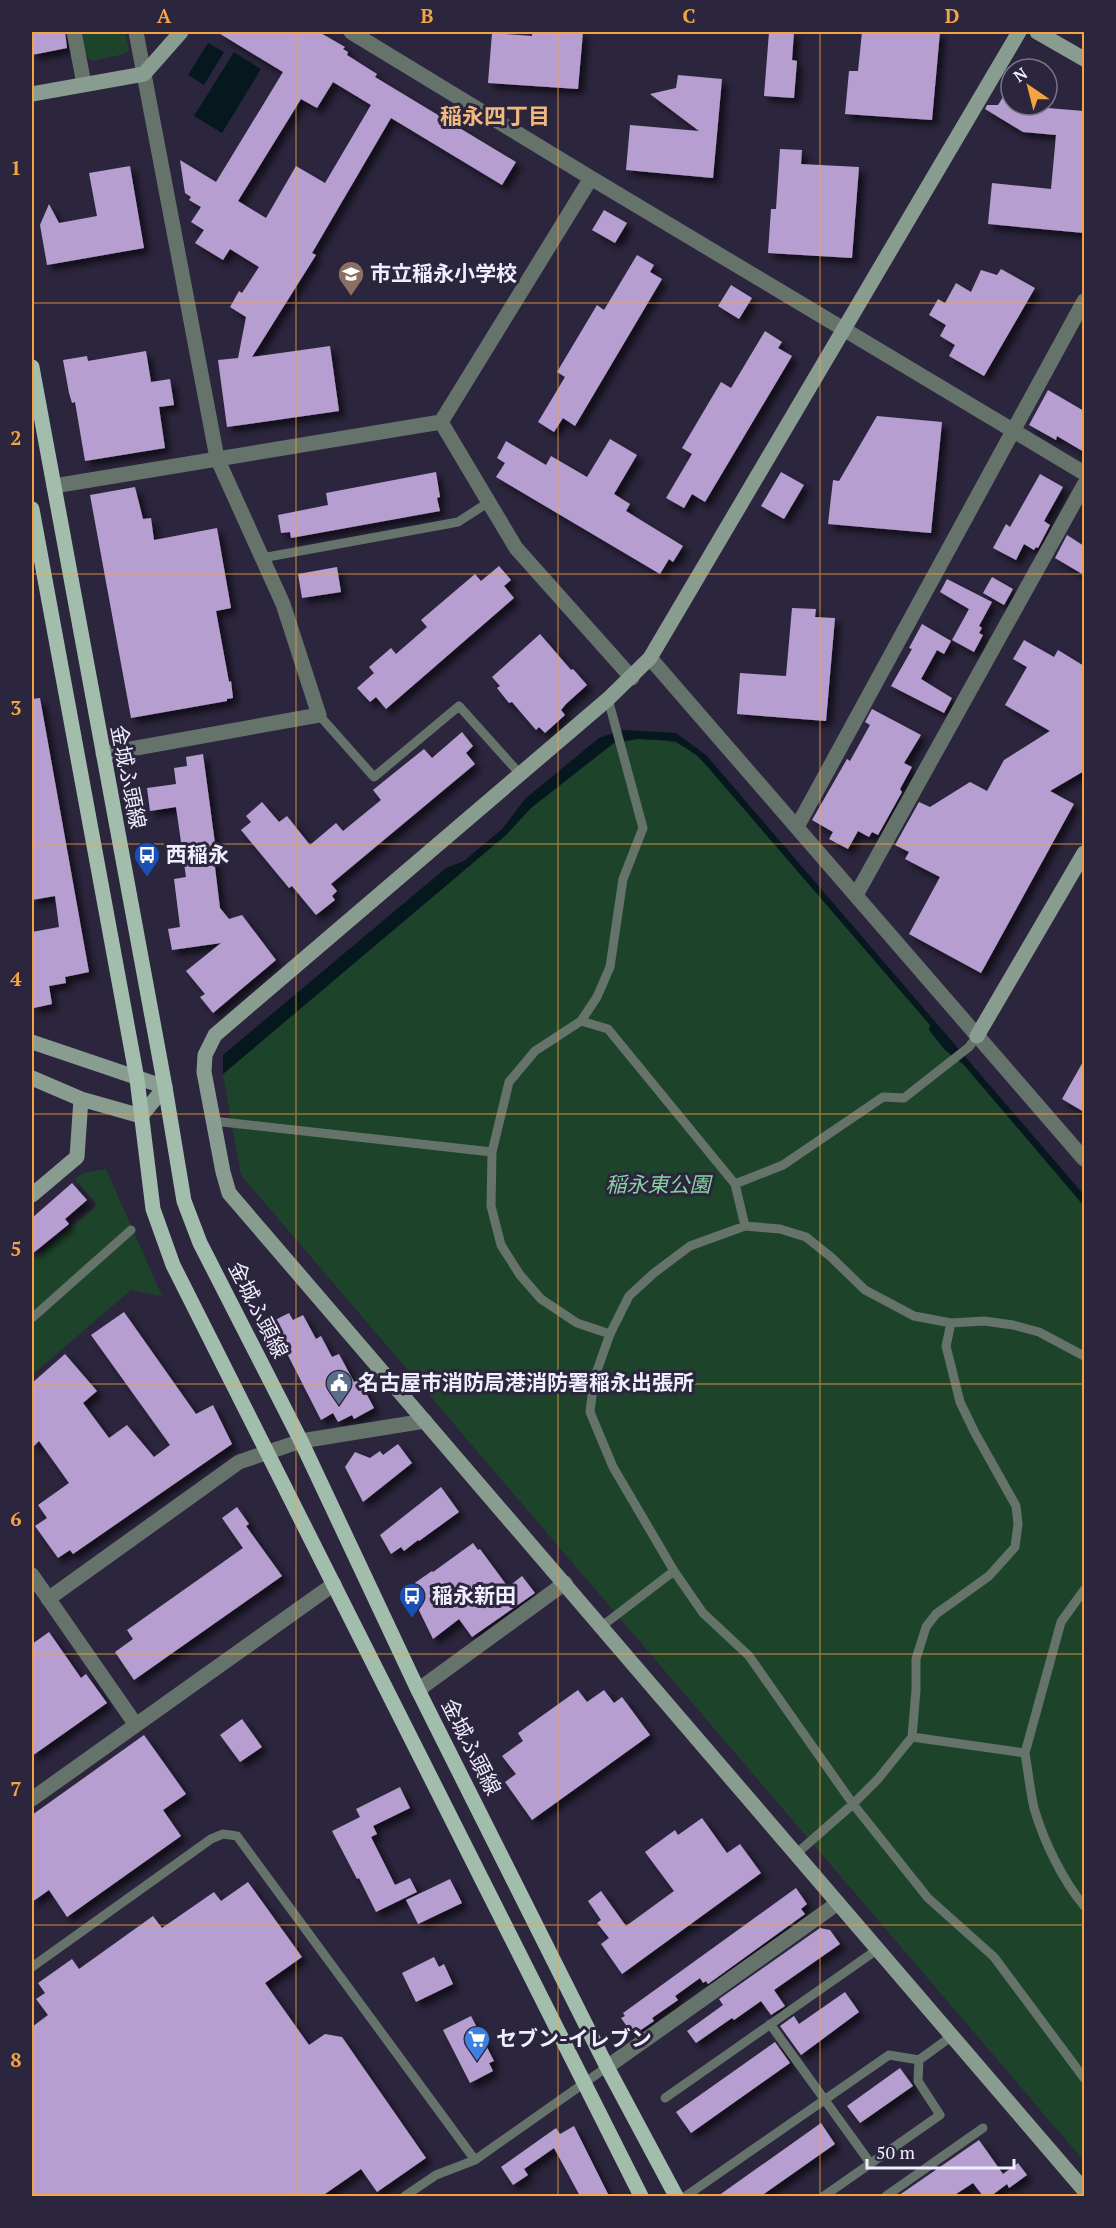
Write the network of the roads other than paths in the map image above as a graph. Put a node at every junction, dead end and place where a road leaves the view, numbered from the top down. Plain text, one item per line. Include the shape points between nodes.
1 (74, 32) edge
2 (136, 32) edge
3 (181, 32) edge
4 (351, 32) edge
5 (1018, 32) edge
6 (1037, 32) edge
7 (1084, 59) edge
8 (144, 74) junction
9 (84, 84) junction
10 (32, 94) edge
11 (591, 178) junction
12 (1084, 301) edge
13 (843, 330) junction
14 (32, 367) edge
15 (441, 422) junction
16 (1014, 432) junction
17 (217, 458) junction
18 (1084, 473) edge
19 (1084, 484) edge
20 (54, 486) junction
21 (489, 502) junction
22 (32, 509) edge
23 (262, 558) junction
24 (650, 658) junction
25 (632, 678) junction
26 (608, 699) junction
27 (319, 715) junction
28 (103, 754) junction
29 (520, 774) junction
30 (797, 827) junction
31 (1084, 853) edge
32 (856, 895) junction
33 (581, 1021) junction
34 (973, 1041) junction
35 (32, 1042) edge
36 (32, 1078) edge
37 (137, 1079) junction
38 (165, 1087) junction
39 (81, 1099) junction
40 (141, 1116) junction
41 (213, 1121) junction
42 (492, 1152) junction
43 (1084, 1159) edge
44 (735, 1184) junction
45 (32, 1195) edge
46 (745, 1226) junction
47 (131, 1230) dead end
48 (32, 1318) edge
49 (951, 1323) junction
50 (610, 1334) junction
51 (1084, 1356) edge
52 (425, 1421) junction
53 (301, 1441) junction
54 (267, 1452) junction
55 (674, 1571) junction
56 (32, 1575) edge
57 (565, 1583) junction
58 (334, 1584) junction
59 (1084, 1590) edge
60 (48, 1599) junction
61 (602, 1626) junction
62 (418, 1690) junction
63 (136, 1725) junction
64 (912, 1737) junction
65 (1025, 1753) junction
66 (32, 1799) edge
67 (853, 1804) junction
68 (796, 1854) junction
69 (838, 1903) junction
70 (1084, 1906) edge
71 (878, 1949) junction
72 (32, 1967) edge
73 (770, 2024) junction
74 (952, 2036) junction
75 (918, 2060) junction
76 (607, 2067) junction
77 (1084, 2078) edge
78 (584, 2083) junction
79 (664, 2097) dead end
80 (825, 2100) junction
81 (983, 2128) dead end
82 (475, 2160) junction
83 (871, 2163) junction
84 (1084, 2190) edge
85 (405, 2196) edge
86 (641, 2196) edge
87 (676, 2196) edge
88 (686, 2196) edge
89 (824, 2196) edge
90 (886, 2196) edge

1 - 9 street
2 - 8 street
3 - 8 street
4 - 11 street
5 - 13 street
6 - 7 street
8 - 9 street
8 - 17 street
9 - 10 street
11 - 13 street
11 - 15 street
12 - 16 street
13 - 16 street
13 - 24 street
14 - 20 main road, 金城ふ頭線
15 - 17 street
15 - 21 street
16 - 18 street
16 - 30 street
17 - 20 street
17 - 23 street
19 - 32 street
20 - 28 main road, 金城ふ頭線
21 - 23 lane via 458,522
21 - 25 street via 516,548
22 - 37 main road
23 - 27 street via 283,604
24 - 25 street
24 - 30 street
25 - 26 street
26 - 29 street
26 - 33 lane via 644,828 623,879 610,967
27 - 28 street
27 - 29 lane via 374,777 459,706
28 - 38 main road, 金城ふ頭線
29 - 41 street via 214,1035 205,1055 204,1071
30 - 32 street
31 - 34 street
32 - 34 street
33 - 42 lane via 535,1051 509,1082
33 - 44 lane via 608,1029
34 - 43 street
34 - 44 lane via 904,1098 883,1097 783,1165
35 - 37 street
36 - 39 street
37 - 38 street
37 - 40 main road
38 - 40 street
38 - 53 main road, 金城ふ頭線 via 184,1201 200,1243
39 - 40 street
39 - 45 street via 77,1157
40 - 54 main road via 153,1209 173,1265
41 - 42 lane
41 - 52 street via 229,1193
42 - 50 lane via 491,1206 501,1245 520,1275 542,1299 577,1323
44 - 46 lane
46 - 49 lane via 780,1229 806,1237 865,1290 914,1316
46 - 50 lane via 690,1246 654,1273 629,1296
47 - 48 lane
49 - 51 lane via 984,1321 1013,1325 1039,1332
49 - 64 lane via 945,1346 960,1402 1016,1506 1018,1524 1015,1547 989,1575 936,1614 926,1627 916,1659
50 - 55 lane via 594,1379 590,1412 613,1467
52 - 53 street
52 - 57 street
53 - 54 street
53 - 62 main road, 金城ふ頭線
54 - 58 main road
54 - 60 street via 239,1462
55 - 61 lane
55 - 67 lane via 703,1613 749,1656
56 - 60 street
57 - 61 street
57 - 62 street
58 - 63 street
58 - 78 main road
59 - 65 lane via 1061,1622
60 - 63 street
61 - 68 street
62 - 76 main road, 金城ふ頭線
63 - 66 street
64 - 65 lane
64 - 67 lane
65 - 70 lane via 1034,1808 1051,1851
67 - 68 lane
67 - 77 lane via 928,1898 993,1957
68 - 69 street
69 - 71 street
69 - 76 street
71 - 73 lane
71 - 74 street
72 - 82 lane via 210,1839 223,1834 237,1836
73 - 79 lane
73 - 80 lane
74 - 75 lane
74 - 84 street
75 - 80 lane via 889,2055
75 - 83 lane via 918,2081 940,2115
76 - 78 lane
76 - 87 main road, 金城ふ頭線
78 - 82 lane
78 - 86 main road
80 - 83 lane
80 - 88 lane
81 - 90 lane
82 - 85 lane via 436,2175
83 - 89 lane

